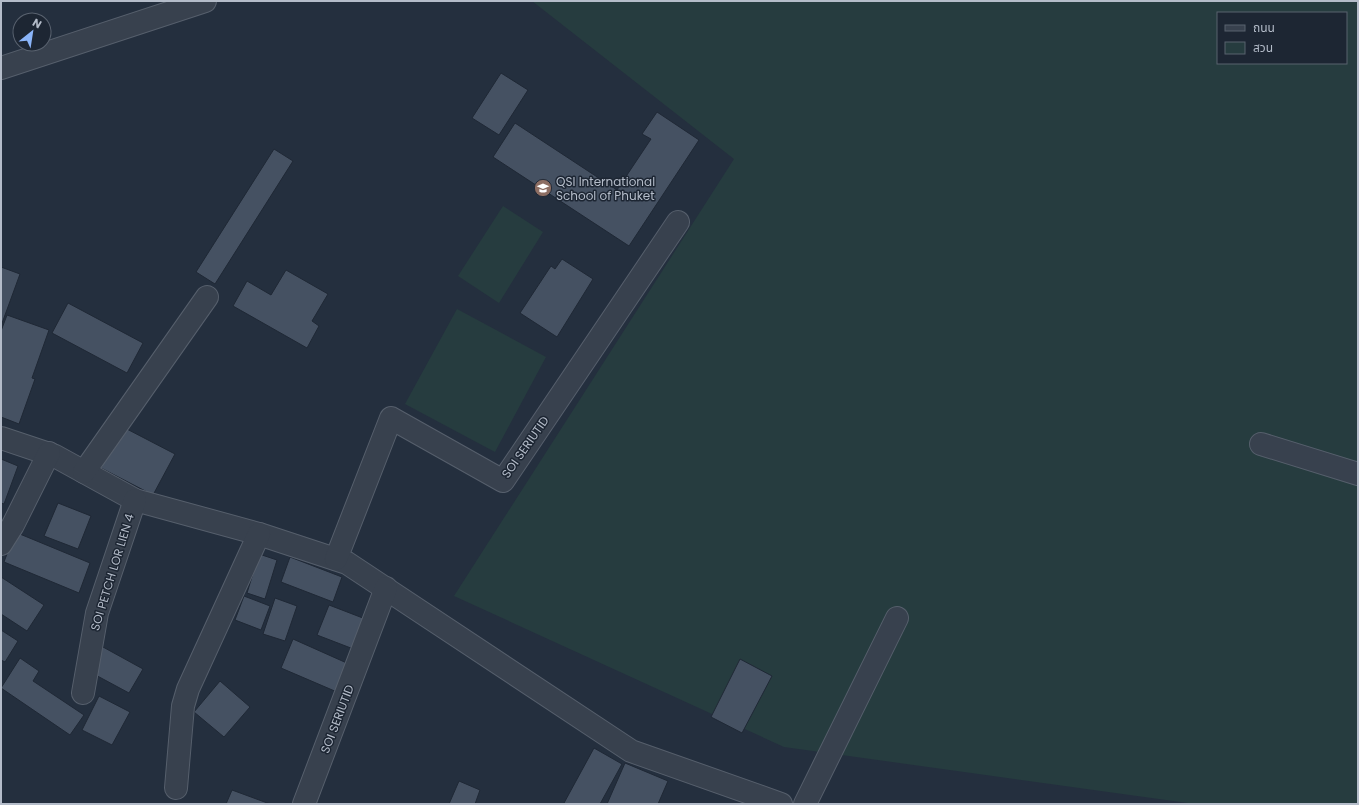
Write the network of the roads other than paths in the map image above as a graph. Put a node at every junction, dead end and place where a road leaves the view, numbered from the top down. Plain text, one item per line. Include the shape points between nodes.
1 (205, 1) edge
2 (1, 68) edge
3 (678, 222) dead end
4 (206, 297) dead end
5 (1, 438) edge
6 (1261, 444) dead end
7 (49, 453) junction
8 (84, 472) junction
9 (1358, 474) edge
10 (135, 500) junction
11 (259, 534) junction
12 (1, 544) edge
13 (336, 559) junction
14 (386, 588) junction
15 (897, 618) dead end
16 (83, 693) dead end
17 (176, 788) dead end
18 (304, 804) edge
19 (781, 804) edge
20 (804, 804) edge

1 - 2 street
3 - 13 street, SOI SERIUTID via 503,481 391,418
4 - 8 street
5 - 7 street
6 - 9 street
7 - 8 street
7 - 12 street
8 - 10 street
10 - 11 street
10 - 16 street, SOI PETCH LOR LIEN 4 via 97,613
11 - 13 street
11 - 17 street via 188,689 183,706
13 - 14 street
14 - 18 street, SOI SERIUTID
14 - 19 street via 631,751
15 - 20 street

